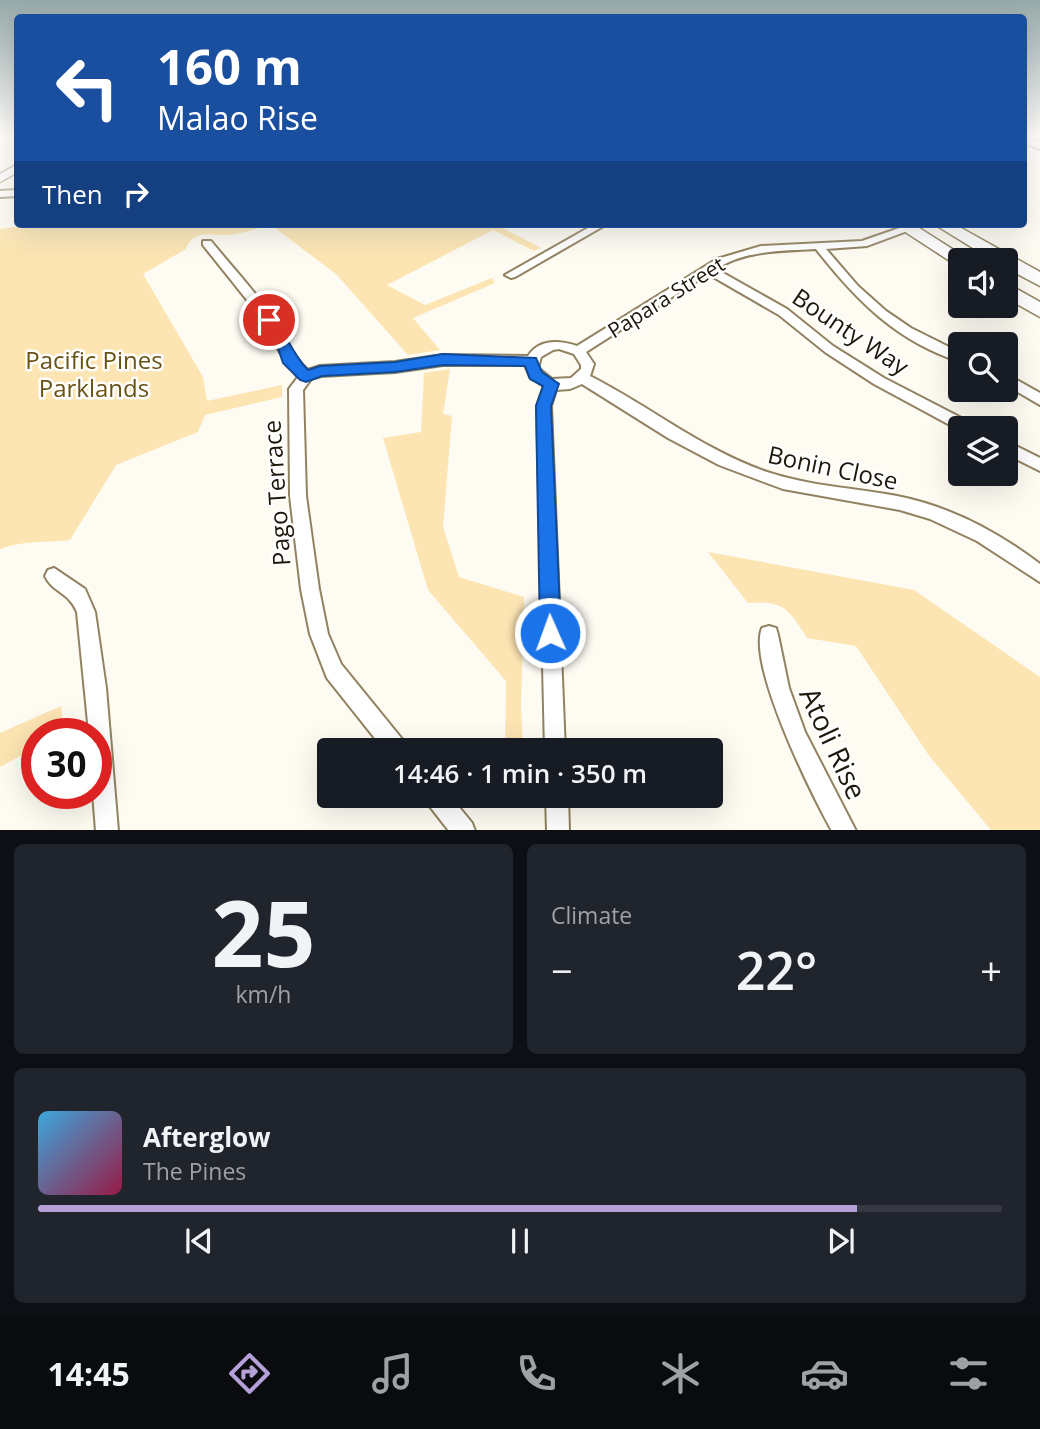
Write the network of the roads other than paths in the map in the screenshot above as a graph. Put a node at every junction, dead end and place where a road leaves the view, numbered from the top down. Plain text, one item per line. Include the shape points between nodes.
1 (586, 228) edge
2 (594, 228) edge
3 (903, 228) edge
4 (914, 228) edge
5 (949, 228) edge
6 (590, 230) junction
7 (206, 243) dead end
8 (820, 248) junction
9 (948, 251) edge
10 (708, 269) junction
11 (510, 275) dead end
12 (1040, 280) edge
13 (1018, 297) edge
14 (1040, 311) edge
15 (578, 351) junction
16 (948, 351) edge
17 (531, 361) junction
18 (306, 376) junction
19 (582, 378) junction
20 (551, 384) junction
21 (1018, 386) edge
22 (1040, 400) edge
23 (948, 418) edge
24 (1018, 453) edge
25 (1040, 465) edge
26 (1040, 574) edge
27 (54, 576) dead end
28 (769, 635) dead end
29 (388, 738) edge
30 (555, 738) edge
31 (446, 808) edge
32 (557, 808) edge
33 (107, 830) edge
34 (463, 830) edge
35 (558, 830) edge
36 (844, 830) edge

1 - 6 street
2 - 6 street
3 - 8 street, Papara Street via 863,244
4 - 9 main road
5 - 12 main road
6 - 11 street
7 - 18 street via 269,320 284,342 288,359
8 - 10 street, Papara Street via 761,249
8 - 16 street via 877,310
10 - 15 street, Papara Street
10 - 23 street, Bounty Way via 775,306 878,381
13 - 14 main road
15 - 17 street via 550,346
15 - 19 street via 588,364
17 - 18 street via 443,360
17 - 20 street via 535,375
18 - 29 street, Pago Terrace via 296,390 298,496 319,634 334,671
19 - 20 street
19 - 26 street, Bonin Close via 727,462 811,490 931,512 1022,559
20 - 30 street via 544,406
21 - 22 street
24 - 25 street
27 - 33 street via 79,595 86,612
28 - 36 street, Atoli Rise via 773,670 787,718 812,775
31 - 34 street
32 - 35 street

